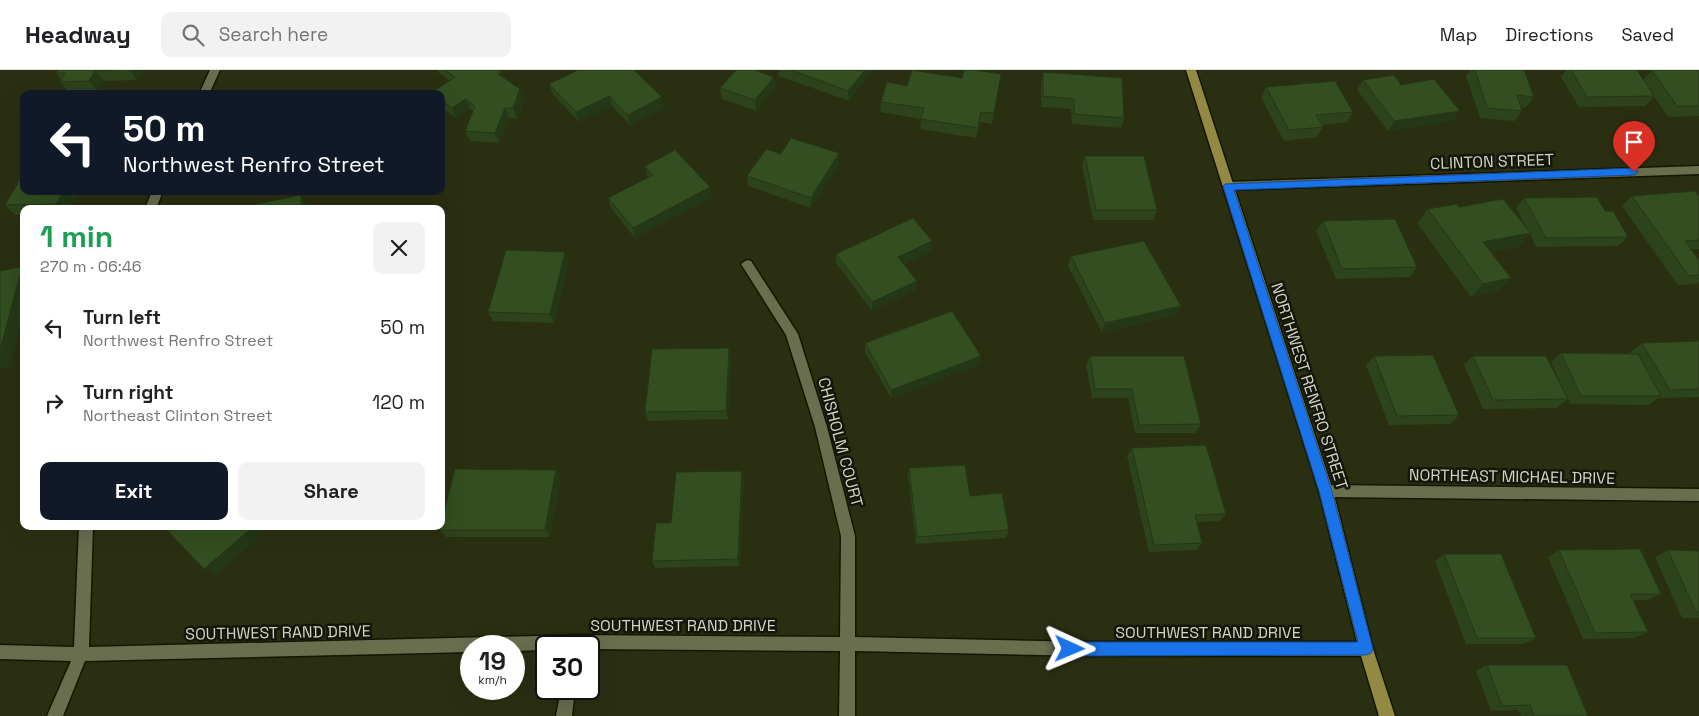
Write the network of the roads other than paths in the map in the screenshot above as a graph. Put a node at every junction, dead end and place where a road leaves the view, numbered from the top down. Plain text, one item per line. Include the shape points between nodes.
1 (215, 70) edge
2 (1191, 70) edge
3 (206, 90) edge
4 (1699, 170) edge
5 (1228, 186) junction
6 (747, 264) dead end
7 (1326, 491) junction
8 (1699, 496) edge
9 (86, 530) edge
10 (600, 644) edge
11 (848, 644) junction
12 (535, 645) edge
13 (1366, 649) junction
14 (0, 652) edge
15 (81, 654) junction
16 (566, 700) edge
17 (55, 716) edge
18 (564, 716) edge
19 (847, 716) edge
20 (1387, 716) edge

1 - 3 street
2 - 5 main road, NORTHWEST RENFRO STREET
4 - 5 street, CLINTON STREET
5 - 7 main road, NORTHWEST RENFRO STREET
6 - 11 street, CHISHOLM COURT via 792,334 821,427 848,536
7 - 8 street, NORTHEAST MICHAEL DRIVE
7 - 13 main road, NORTHWEST RENFRO STREET
9 - 15 street
10 - 11 street, SOUTHWEST RAND DRIVE
11 - 13 street, SOUTHWEST RAND DRIVE via 1088,649
11 - 19 street, CHISHOLM COURT
12 - 15 street, SOUTHWEST RAND DRIVE
13 - 20 main road, NORTHWEST RENFRO STREET
14 - 15 street, SOUTHWEST RAND DRIVE
15 - 17 street
16 - 18 street

